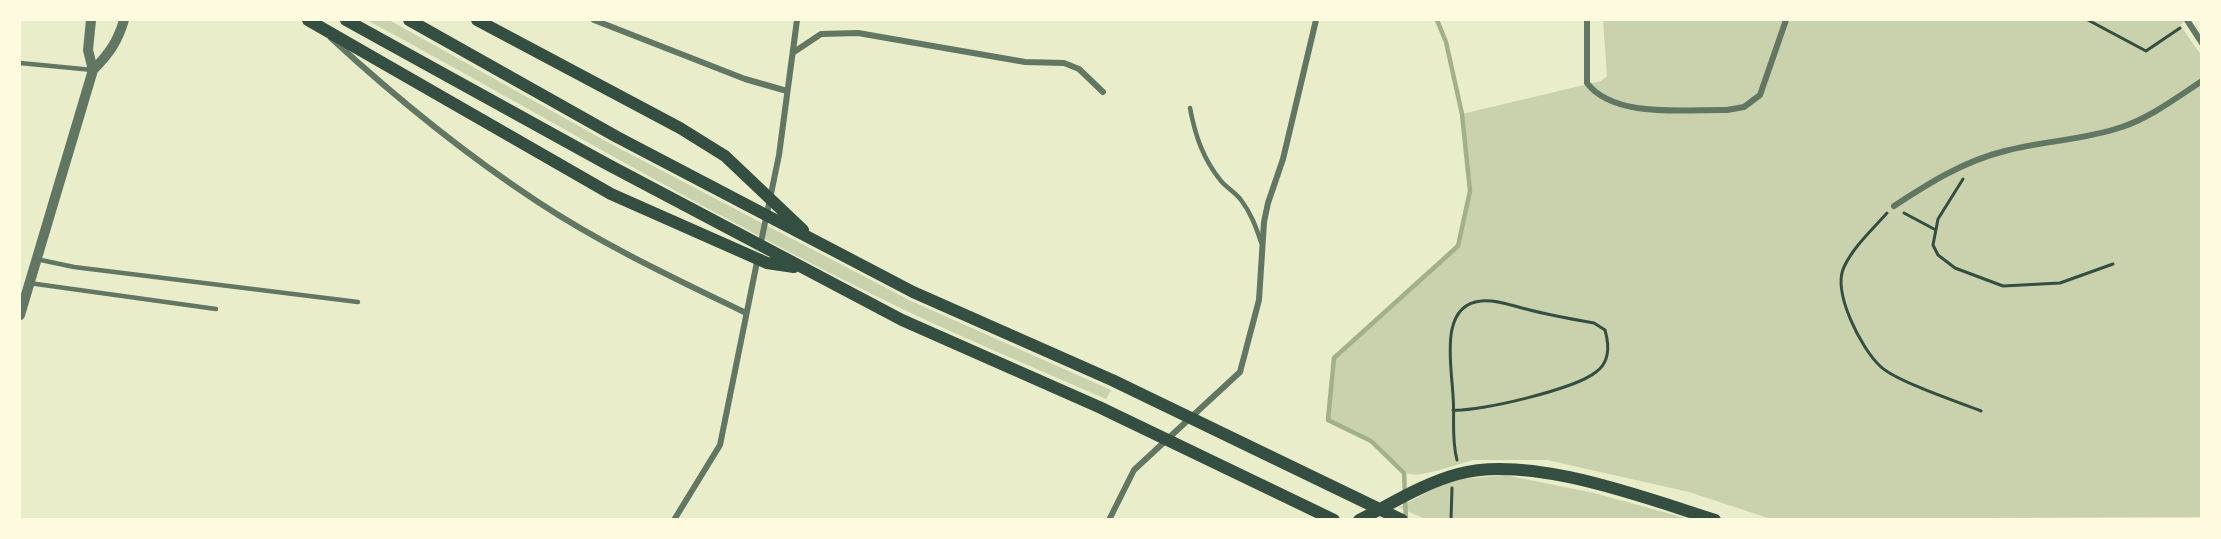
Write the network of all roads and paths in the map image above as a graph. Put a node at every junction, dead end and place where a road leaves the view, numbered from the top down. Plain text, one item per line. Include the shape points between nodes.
1 (91, 20) edge
2 (124, 20) edge
3 (346, 20) edge
4 (409, 20) edge
5 (477, 20) edge
6 (594, 20) edge
7 (797, 20) edge
8 (1316, 20) edge
9 (1587, 20) edge
10 (1786, 20) edge
11 (2088, 20) edge
12 (310, 21) edge
13 (2188, 21) edge
14 (2202, 43) edge
15 (794, 52) junction
16 (20, 63) edge
17 (93, 70) junction
18 (2202, 81) edge
19 (787, 91) junction
20 (1103, 92) dead end
21 (1190, 108) dead end
22 (1965, 165) junction
23 (1894, 206) junction
24 (1934, 229) junction
25 (815, 241) junction
26 (1262, 245) junction
27 (36, 259) junction
28 (2113, 264) dead end
29 (804, 269) junction
30 (29, 283) junction
31 (358, 303) dead end
32 (216, 309) dead end
33 (746, 313) junction
34 (20, 315) edge
35 (1453, 410) junction
36 (1981, 411) dead end
37 (1460, 473) junction
38 (674, 519) edge
39 (1109, 519) edge
40 (1334, 519) edge
41 (1359, 519) edge
42 (1402, 519) edge
43 (1451, 519) edge
44 (1715, 519) edge

1 - 17 street via 88,50
2 - 17 street via 109,54
3 - 29 main road
4 - 25 main road via 617,137
5 - 25 main road via 725,156
6 - 19 street via 725,72
7 - 15 street
8 - 26 street via 1283,159 1268,203
9 - 10 street via 1587,83 1598,95 1623,107 1727,110 1744,107 1760,95
11 - 13 path via 2146,51
12 - 29 main road via 611,194 767,263
12 - 33 street via 382,84 538,202 599,238
13 - 14 street
15 - 19 street
15 - 20 street via 821,34 858,33 1025,62 1064,63 1079,69
16 - 17 lane
17 - 27 street
18 - 22 street via 2121,127 2005,150
19 - 33 street via 779,155
21 - 26 lane via 1196,139 1208,162 1221,182 1241,199 1254,220
22 - 23 street via 1929,182
22 - 24 path via 1963,178
23 - 24 path
23 - 36 path via 1859,243 1843,269 1841,290 1857,335 1881,367
24 - 28 path via 1933,244 1938,255 1955,268 2003,286 2060,283
25 - 42 main road via 913,292 1113,380
26 - 39 street via 1259,300 1240,372 1134,470
27 - 30 street
27 - 31 lane
29 - 40 main road via 902,320 1099,407
30 - 32 lane
30 - 34 street
33 - 38 street via 720,445
35 - 35 path via 1451,334 1457,315 1468,304 1500,303 1594,323 1605,330 1609,345 1606,359 1596,372 1547,393
35 - 37 path
37 - 41 main road
37 - 43 path via 1452,489
37 - 44 main road via 1504,468 1549,473

